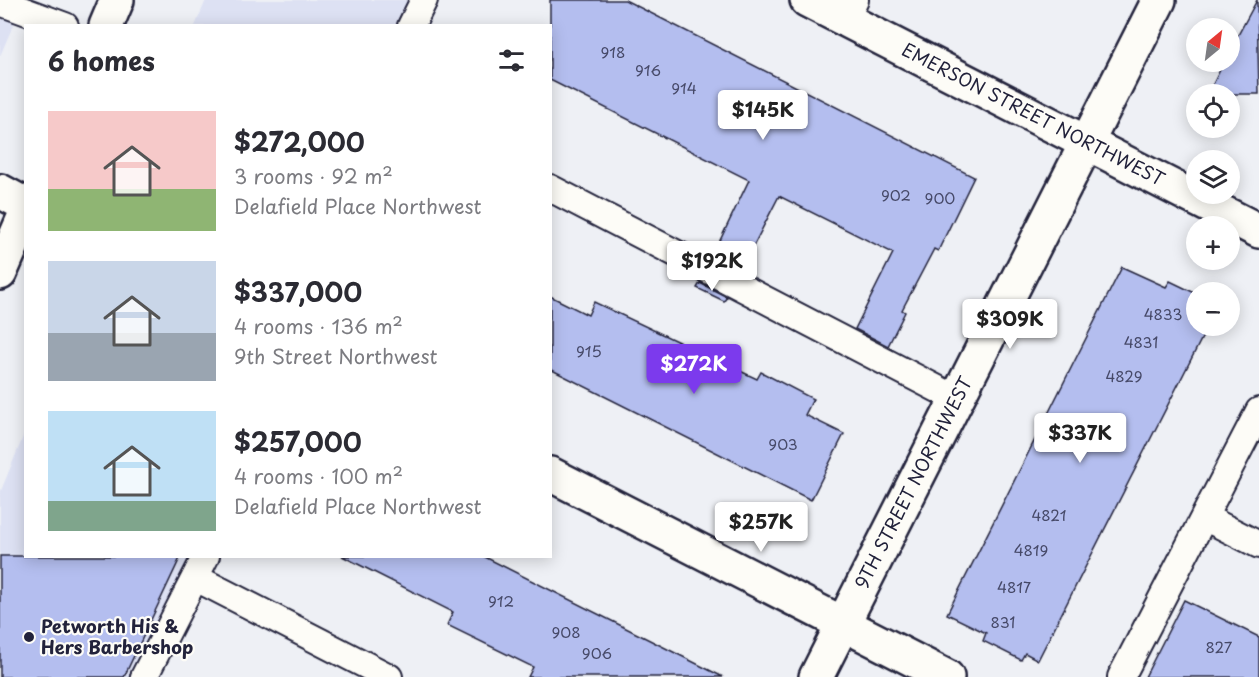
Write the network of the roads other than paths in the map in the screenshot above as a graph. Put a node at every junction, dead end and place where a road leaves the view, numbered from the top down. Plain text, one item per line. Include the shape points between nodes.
1 (117, 0) edge
2 (424, 0) edge
3 (807, 0) edge
4 (1159, 0) edge
5 (3, 4) edge
6 (850, 10) edge
7 (59, 24) edge
8 (107, 24) edge
9 (412, 24) edge
10 (1087, 143) junction
11 (552, 189) edge
12 (0, 191) edge
13 (24, 204) edge
14 (24, 218) edge
15 (1259, 231) edge
16 (0, 273) edge
17 (957, 399) junction
18 (1259, 411) edge
19 (552, 475) edge
20 (1204, 517) junction
21 (1259, 545) edge
22 (201, 567) edge
23 (843, 623) junction
24 (144, 677) edge
25 (389, 677) edge
26 (816, 677) edge
27 (947, 677) edge
28 (1121, 677) edge

1 - 8 main road
2 - 9 lane
3 - 6 main road, EMERSON STREET NORTHWEST
4 - 10 main road, 9TH STREET NORTHWEST
5 - 7 lane
6 - 10 main road, EMERSON STREET NORTHWEST
10 - 15 main road, EMERSON STREET NORTHWEST
10 - 17 main road, 9TH STREET NORTHWEST
11 - 17 lane
12 - 13 main road
14 - 16 main road
17 - 23 main road, 9TH STREET NORTHWEST
18 - 20 lane
19 - 23 main road
20 - 21 lane
20 - 28 lane
22 - 24 lane
22 - 25 lane
23 - 26 main road, 9TH STREET NORTHWEST
23 - 27 main road

